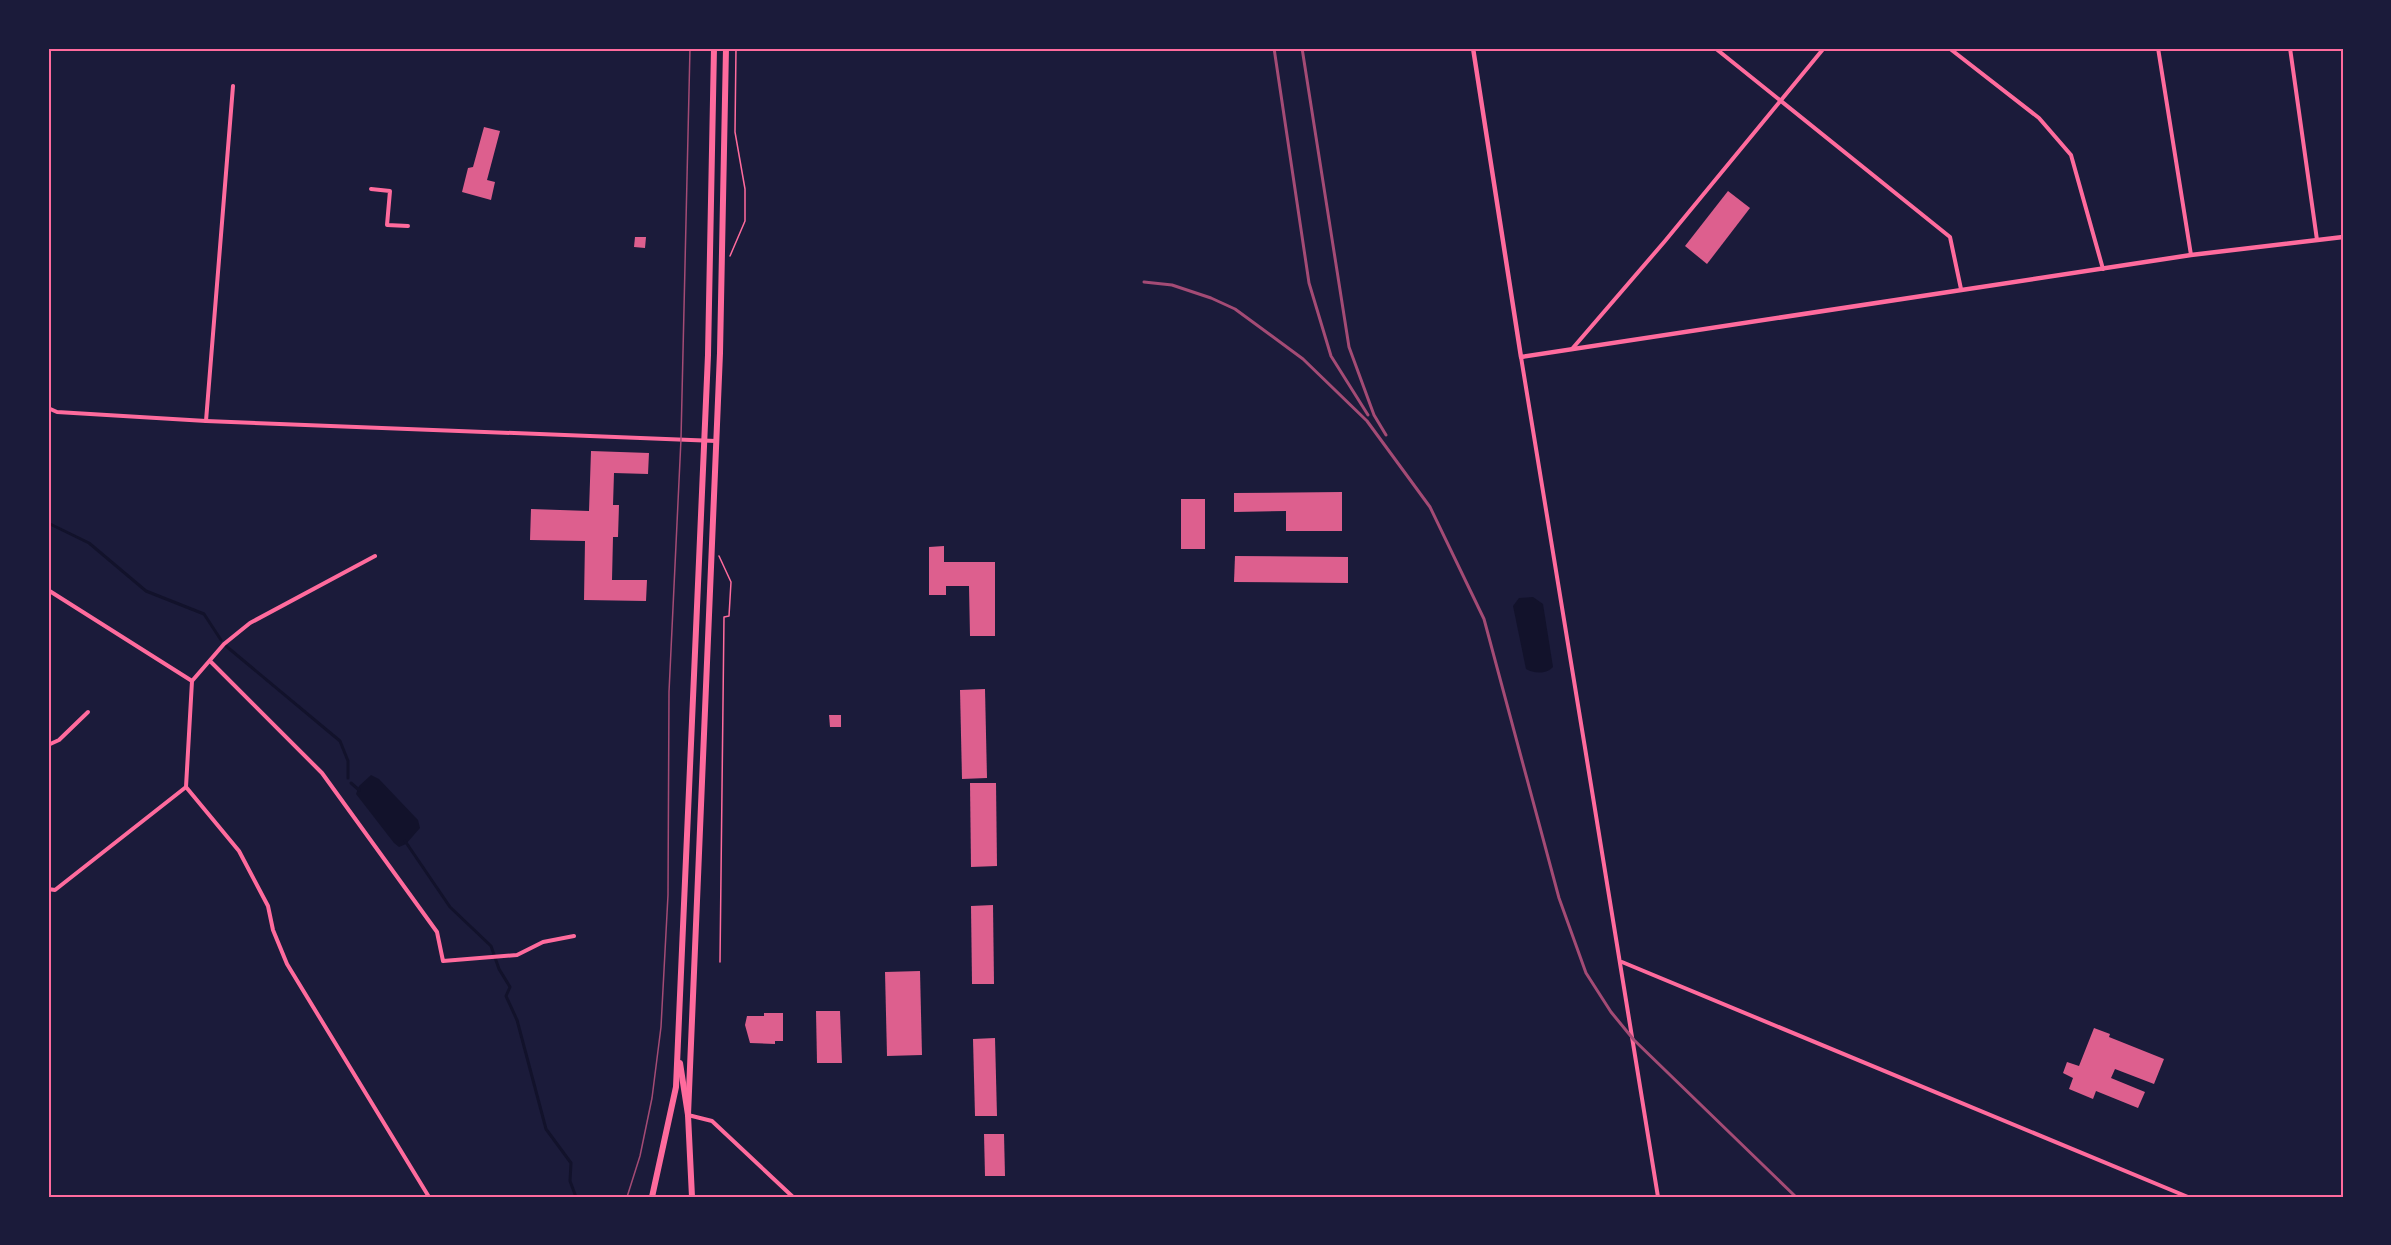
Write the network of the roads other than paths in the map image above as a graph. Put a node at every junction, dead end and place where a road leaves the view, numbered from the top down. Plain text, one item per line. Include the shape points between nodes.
1 (714, 48) edge
2 (726, 48) edge
3 (1473, 48) edge
4 (1715, 48) edge
5 (1824, 48) edge
6 (1949, 48) edge
7 (2158, 48) edge
8 (2290, 48) edge
9 (233, 86) dead end
10 (1782, 101) junction
11 (371, 189) dead end
12 (408, 226) dead end
13 (2343, 237) edge
14 (2317, 241) junction
15 (2191, 255) junction
16 (2103, 270) junction
17 (1960, 290) junction
18 (1571, 349) junction
19 (1521, 357) junction
20 (48, 408) edge
21 (206, 421) junction
22 (703, 440) junction
23 (716, 441) junction
24 (375, 556) dead end
25 (48, 590) edge
26 (211, 662) junction
27 (192, 681) junction
28 (88, 712) dead end
29 (48, 745) edge
30 (186, 787) junction
31 (48, 889) edge
32 (574, 936) dead end
33 (1622, 962) junction
34 (678, 1046) junction
35 (687, 1115) junction
36 (429, 1197) edge
37 (652, 1197) edge
38 (692, 1197) edge
39 (793, 1197) edge
40 (1658, 1197) edge
41 (2188, 1197) edge

1 - 22 main road
2 - 23 main road
3 - 19 street
4 - 10 street
5 - 10 street
6 - 16 street via 2038,118 2071,155
7 - 15 street
8 - 14 street
9 - 21 street
10 - 17 street via 1950,237
10 - 18 street
11 - 12 street via 390,191 387,225
13 - 14 street
14 - 15 street
15 - 16 street
16 - 17 street
17 - 18 street
18 - 19 street
19 - 33 street
20 - 21 street via 57,412
21 - 22 street
22 - 23 street
22 - 34 main road
23 - 35 main road
24 - 26 street via 250,623 226,642
25 - 27 street
26 - 27 street
26 - 32 street via 322,773 437,932 443,961 518,955 543,942
27 - 30 street
28 - 29 street via 59,740
30 - 31 street via 55,890
30 - 36 street via 239,851 268,906 286,964
33 - 40 street
33 - 41 street
34 - 35 main road
34 - 37 main road via 674,1098
35 - 38 main road
35 - 39 street via 712,1121

